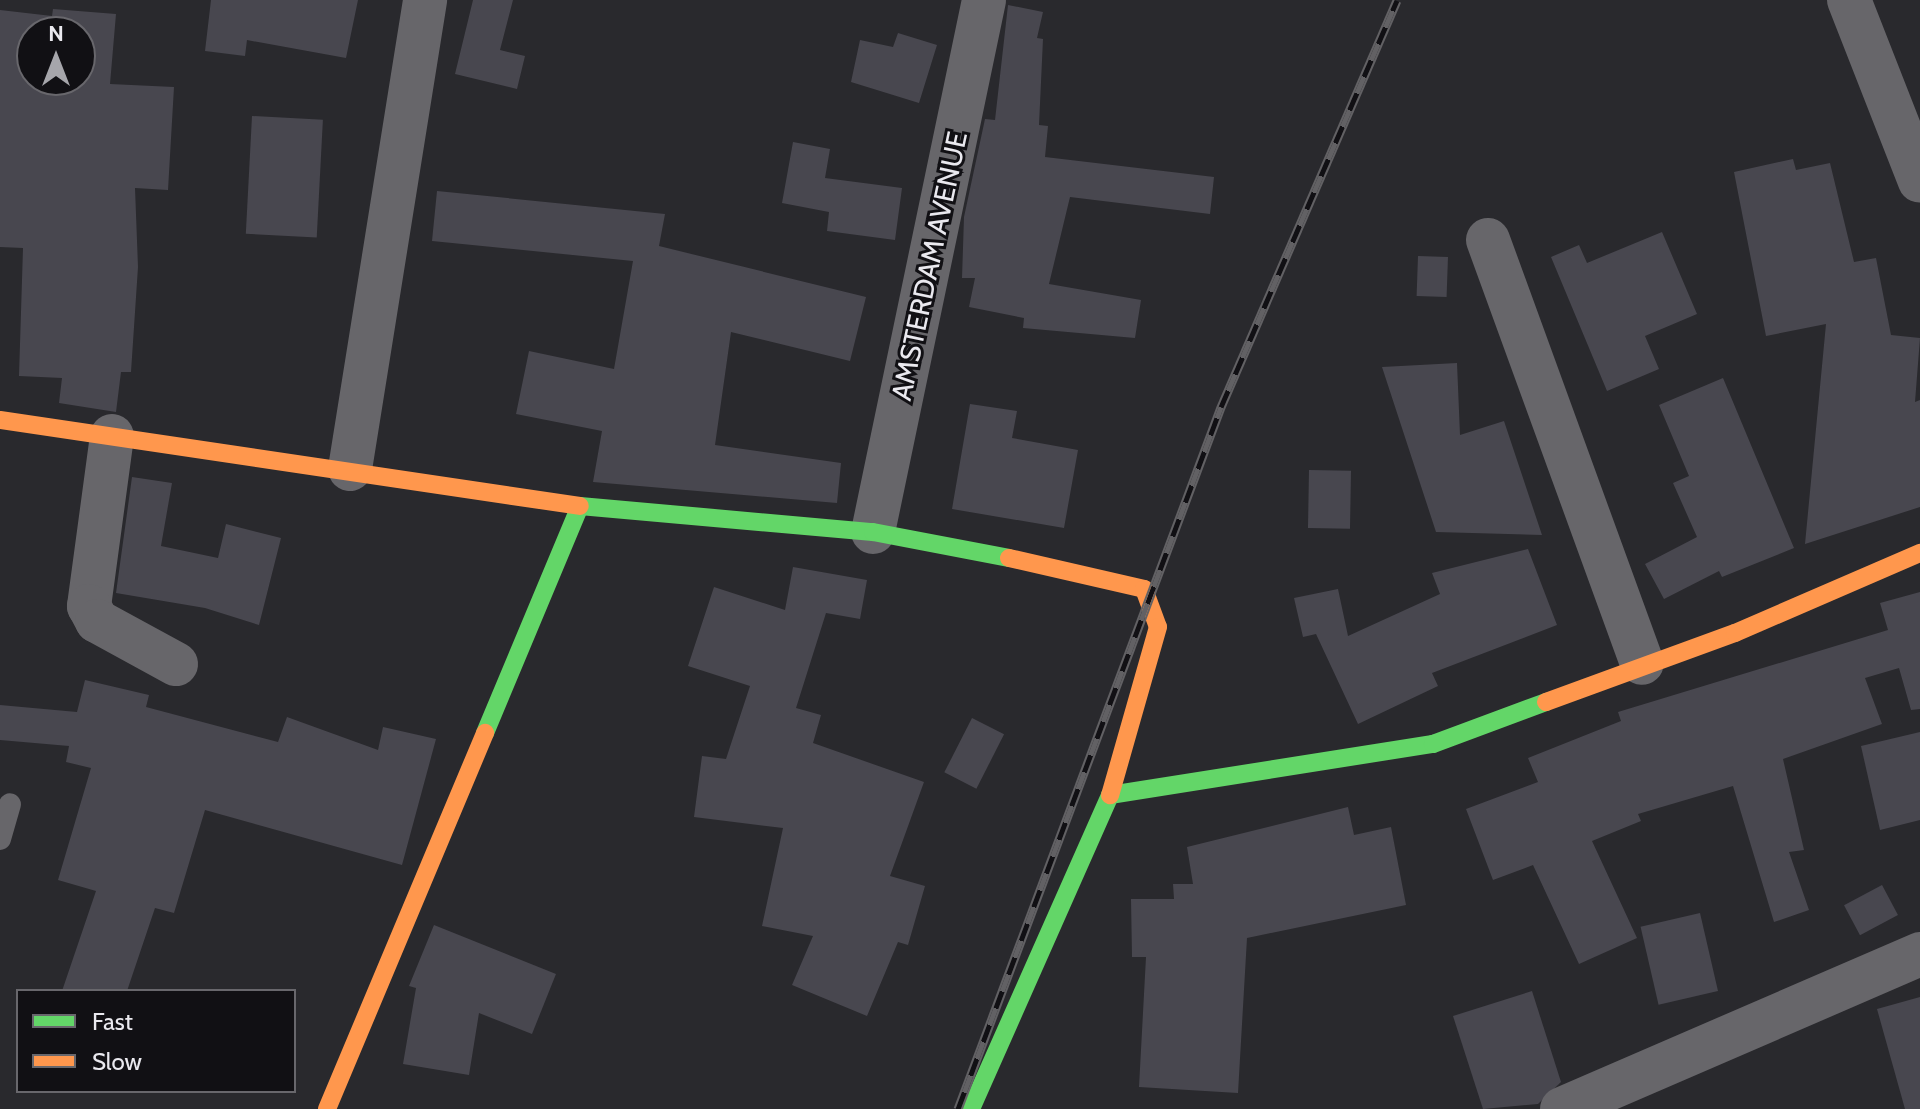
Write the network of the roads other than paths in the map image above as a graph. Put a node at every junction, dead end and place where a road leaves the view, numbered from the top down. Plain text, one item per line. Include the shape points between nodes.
1 (425, 0) edge
2 (984, 0) edge
3 (1849, 0) edge
4 (1920, 181) edge
5 (1488, 240) dead end
6 (0, 420) edge
7 (112, 436) junction
8 (350, 469) junction
9 (580, 506) junction
10 (873, 532) junction
11 (1920, 553) edge
12 (1642, 663) junction
13 (176, 664) dead end
14 (1110, 795) junction
15 (10, 804) dead end
16 (0, 839) edge
17 (1920, 954) edge
18 (327, 1109) edge
19 (971, 1109) edge
20 (1562, 1109) edge

1 - 8 street
2 - 10 street, AMSTERDAM AVENUE
3 - 4 street
5 - 12 street
6 - 7 street
7 - 8 street
7 - 13 street via 89,606 97,621
8 - 9 street
9 - 10 street
9 - 18 street
10 - 14 street via 1105,576 1144,589 1158,627
11 - 12 street via 1735,633
12 - 14 street via 1433,744
14 - 19 street
15 - 16 lane
17 - 20 street

